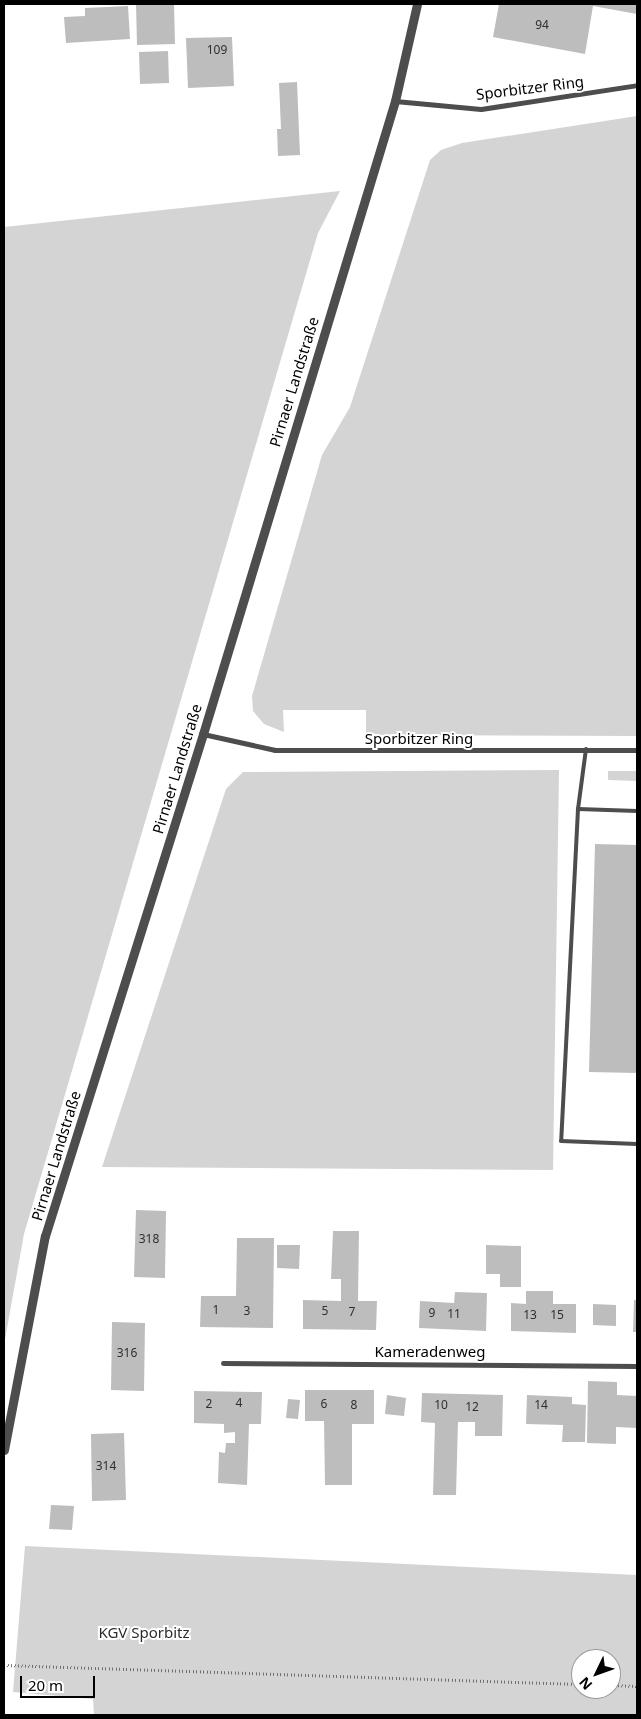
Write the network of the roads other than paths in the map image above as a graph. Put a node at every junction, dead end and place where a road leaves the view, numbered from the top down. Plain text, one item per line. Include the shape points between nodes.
1 (417, 4) edge
2 (637, 85) edge
3 (395, 101) junction
4 (203, 734) junction
5 (586, 749) junction
6 (637, 750) edge
7 (578, 809) junction
8 (637, 811) edge
9 (637, 1144) edge
10 (223, 1363) dead end
11 (637, 1366) edge
12 (4, 1450) edge

1 - 3 street, Pirnaer Landstraße
2 - 3 street, Sporbitzer Ring via 481,109
3 - 4 street, Pirnaer Landstraße
4 - 5 street, Sporbitzer Ring via 275,750
4 - 12 street, Pirnaer Landstraße via 45,1236
5 - 6 street, Sporbitzer Ring
5 - 7 lane
7 - 8 lane
7 - 9 lane via 561,1141
10 - 11 street, Kameradenweg

